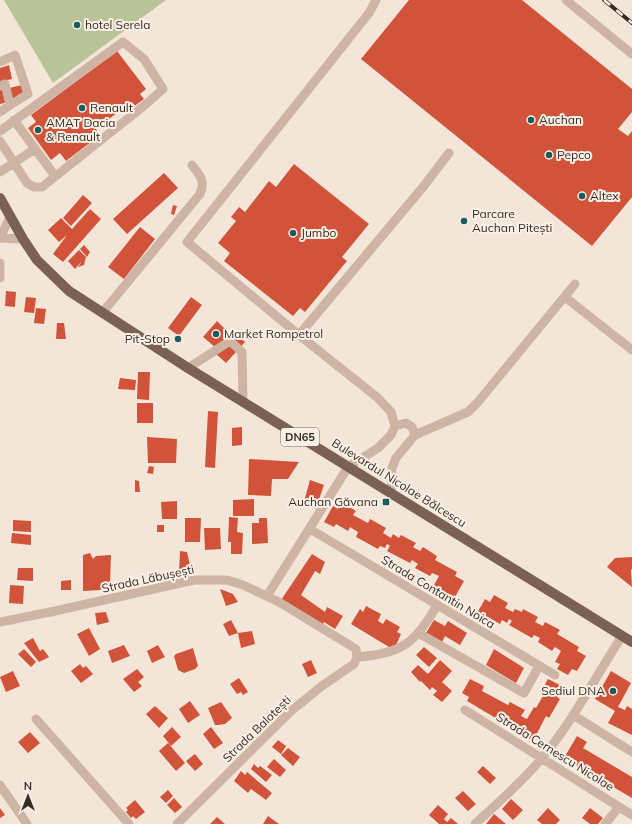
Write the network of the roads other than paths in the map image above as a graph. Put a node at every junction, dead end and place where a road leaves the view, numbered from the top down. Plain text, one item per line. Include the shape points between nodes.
1 (376, 0) edge
2 (566, 0) edge
3 (632, 54) edge
4 (0, 62) edge
5 (0, 86) edge
6 (10, 105) junction
7 (0, 112) edge
8 (14, 120) junction
9 (0, 131) edge
10 (0, 141) edge
11 (35, 149) junction
12 (449, 153) dead end
13 (13, 164) junction
14 (192, 165) dead end
15 (0, 172) edge
16 (55, 176) junction
17 (0, 198) edge
18 (10, 217) junction
19 (0, 238) edge
20 (23, 239) junction
21 (0, 263) edge
22 (0, 278) edge
23 (575, 284) dead end
24 (565, 297) junction
25 (103, 312) junction
26 (299, 335) junction
27 (632, 350) edge
28 (188, 368) junction
29 (243, 401) junction
30 (395, 426) junction
31 (415, 435) junction
32 (348, 467) junction
33 (391, 493) junction
34 (310, 529) junction
35 (267, 596) junction
36 (438, 605) junction
37 (2, 622) edge
38 (420, 634) junction
39 (622, 636) junction
40 (632, 642) edge
41 (358, 657) junction
42 (539, 666) junction
43 (555, 675) dead end
44 (465, 710) dead end
45 (573, 715) junction
46 (36, 719) dead end
47 (632, 752) edge
48 (543, 757) junction
49 (0, 785) edge
50 (619, 807) junction
51 (632, 815) edge
52 (27, 824) edge
53 (129, 824) edge
54 (177, 824) edge
55 (475, 824) edge
56 (605, 824) edge

1 - 26 street via 369,13 187,242
2 - 3 street
4 - 6 street via 16,55 28,94
5 - 6 street via 5,84
6 - 7 street
8 - 9 street
8 - 11 street
8 - 16 street via 123,42 144,58 163,89
10 - 13 street
11 - 13 street
11 - 16 street
12 - 26 street
13 - 15 street
13 - 16 street via 27,184 34,187 42,186
14 - 25 street via 202,179 200,194
17 - 18 main road, Bulevardul Nicolae Bălcescu / DN65
18 - 19 street
18 - 20 main road, Bulevardul Nicolae Bălcescu / DN65
19 - 20 street
20 - 25 main road, Bulevardul Nicolae Bălcescu / DN65 via 51,275 69,291
21 - 22 street
23 - 24 street
24 - 27 street
24 - 31 street via 468,412
25 - 28 main road, Bulevardul Nicolae Bălcescu / DN65
26 - 30 street via 378,398 391,412
28 - 29 main road, Bulevardul Nicolae Bălcescu / DN65
28 - 29 street via 230,342 242,352
29 - 32 main road, Bulevardul Nicolae Bălcescu / DN65
30 - 31 street via 406,423 412,427
30 - 32 street via 391,435 378,448
31 - 33 street via 396,458 392,468
32 - 33 main road, Bulevardul Nicolae Bălcescu / DN65
32 - 34 street
33 - 39 main road, Bulevardul Nicolae Bălcescu / DN65
34 - 35 street
34 - 36 street, Strada Contantin Noica
35 - 37 street, Strada Lăbușești via 227,580 194,580
35 - 41 street via 349,644 356,650
36 - 38 street
36 - 42 street, Strada Contantin Noica
38 - 41 street via 404,647
38 - 42 street via 524,693
39 - 40 main road, Bulevardul Nicolae Bălcescu / DN65
39 - 45 street
41 - 54 street, Strada Balotești via 354,664 291,711
42 - 43 street, Strada Contantin Noica
44 - 48 street, Strada Cernescu Nicolae
45 - 47 street
45 - 48 street
46 - 53 street
48 - 50 street, Strada Cernescu Nicolae
48 - 55 street via 518,785
49 - 52 street
50 - 51 street, Strada Cernescu Nicolae
50 - 56 street

